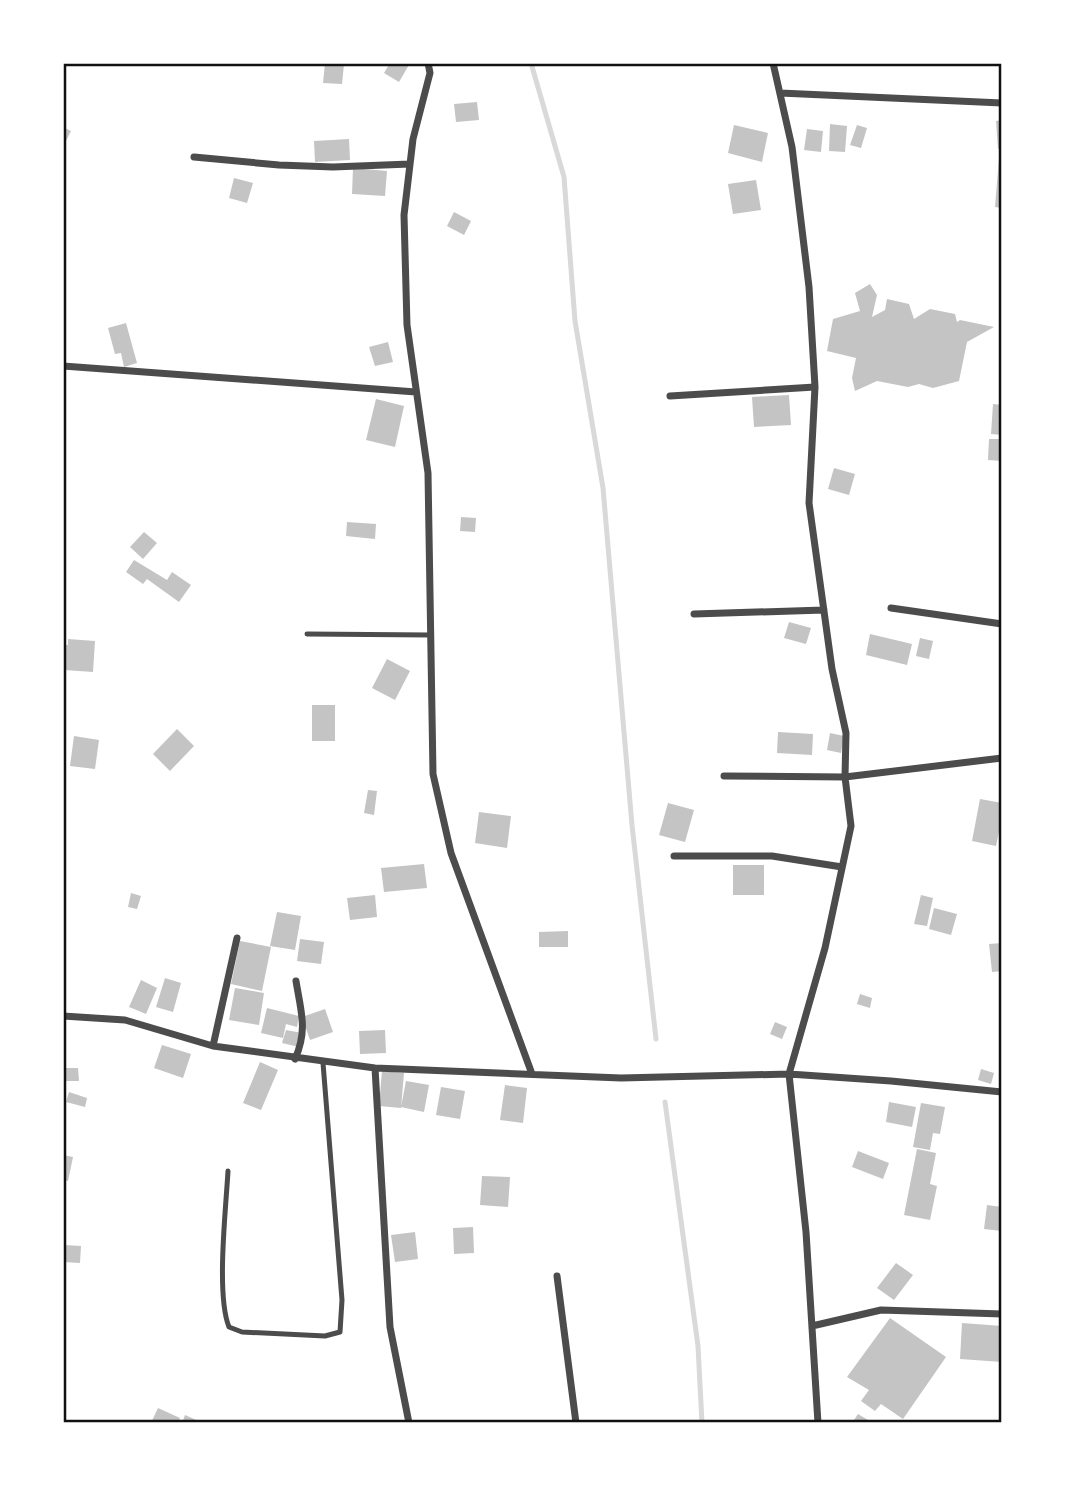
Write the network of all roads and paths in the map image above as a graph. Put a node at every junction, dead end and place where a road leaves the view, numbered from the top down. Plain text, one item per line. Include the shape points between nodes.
1 (428, 63) edge
2 (773, 63) edge
3 (780, 93) junction
4 (1002, 103) edge
5 (194, 158) dead end
6 (410, 164) junction
7 (63, 366) edge
8 (816, 387) junction
9 (416, 392) junction
10 (670, 396) dead end
11 (891, 608) dead end
12 (824, 610) junction
13 (694, 614) dead end
14 (1002, 624) edge
15 (307, 634) dead end
16 (430, 635) junction
17 (1002, 758) edge
18 (724, 776) dead end
19 (845, 777) junction
20 (674, 856) dead end
21 (842, 867) junction
22 (237, 938) dead end
23 (296, 981) dead end
24 (63, 1016) edge
25 (213, 1046) junction
26 (295, 1059) junction
27 (323, 1063) junction
28 (375, 1068) junction
29 (532, 1074) junction
30 (789, 1074) junction
31 (1002, 1092) edge
32 (228, 1171) dead end
33 (557, 1276) dead end
34 (1002, 1314) edge
35 (812, 1326) junction
36 (409, 1423) edge
37 (576, 1423) edge
38 (818, 1423) edge

1 - 6 street via 430,73
2 - 3 street
3 - 4 street
3 - 8 street via 792,147
5 - 6 street via 332,167
6 - 9 street via 404,215 407,325
7 - 9 street
8 - 10 street
8 - 12 street via 809,503
9 - 16 street via 428,473
11 - 14 street
12 - 13 street
12 - 19 street via 846,733
15 - 16 lane
16 - 29 street via 433,774 451,853
17 - 19 street
18 - 19 street
19 - 21 street via 851,825
20 - 21 street via 772,856
21 - 30 street via 825,948
22 - 25 street
23 - 26 street via 304,1033
24 - 25 street via 125,1020
25 - 26 street
26 - 27 street
27 - 28 street
27 - 32 lane via 342,1300 340,1332 325,1336 242,1332 229,1327 223,1281
28 - 29 street
28 - 36 street via 390,1327
29 - 30 street via 621,1079
30 - 31 street
30 - 35 street
33 - 37 street
34 - 35 street via 881,1310
35 - 38 street

